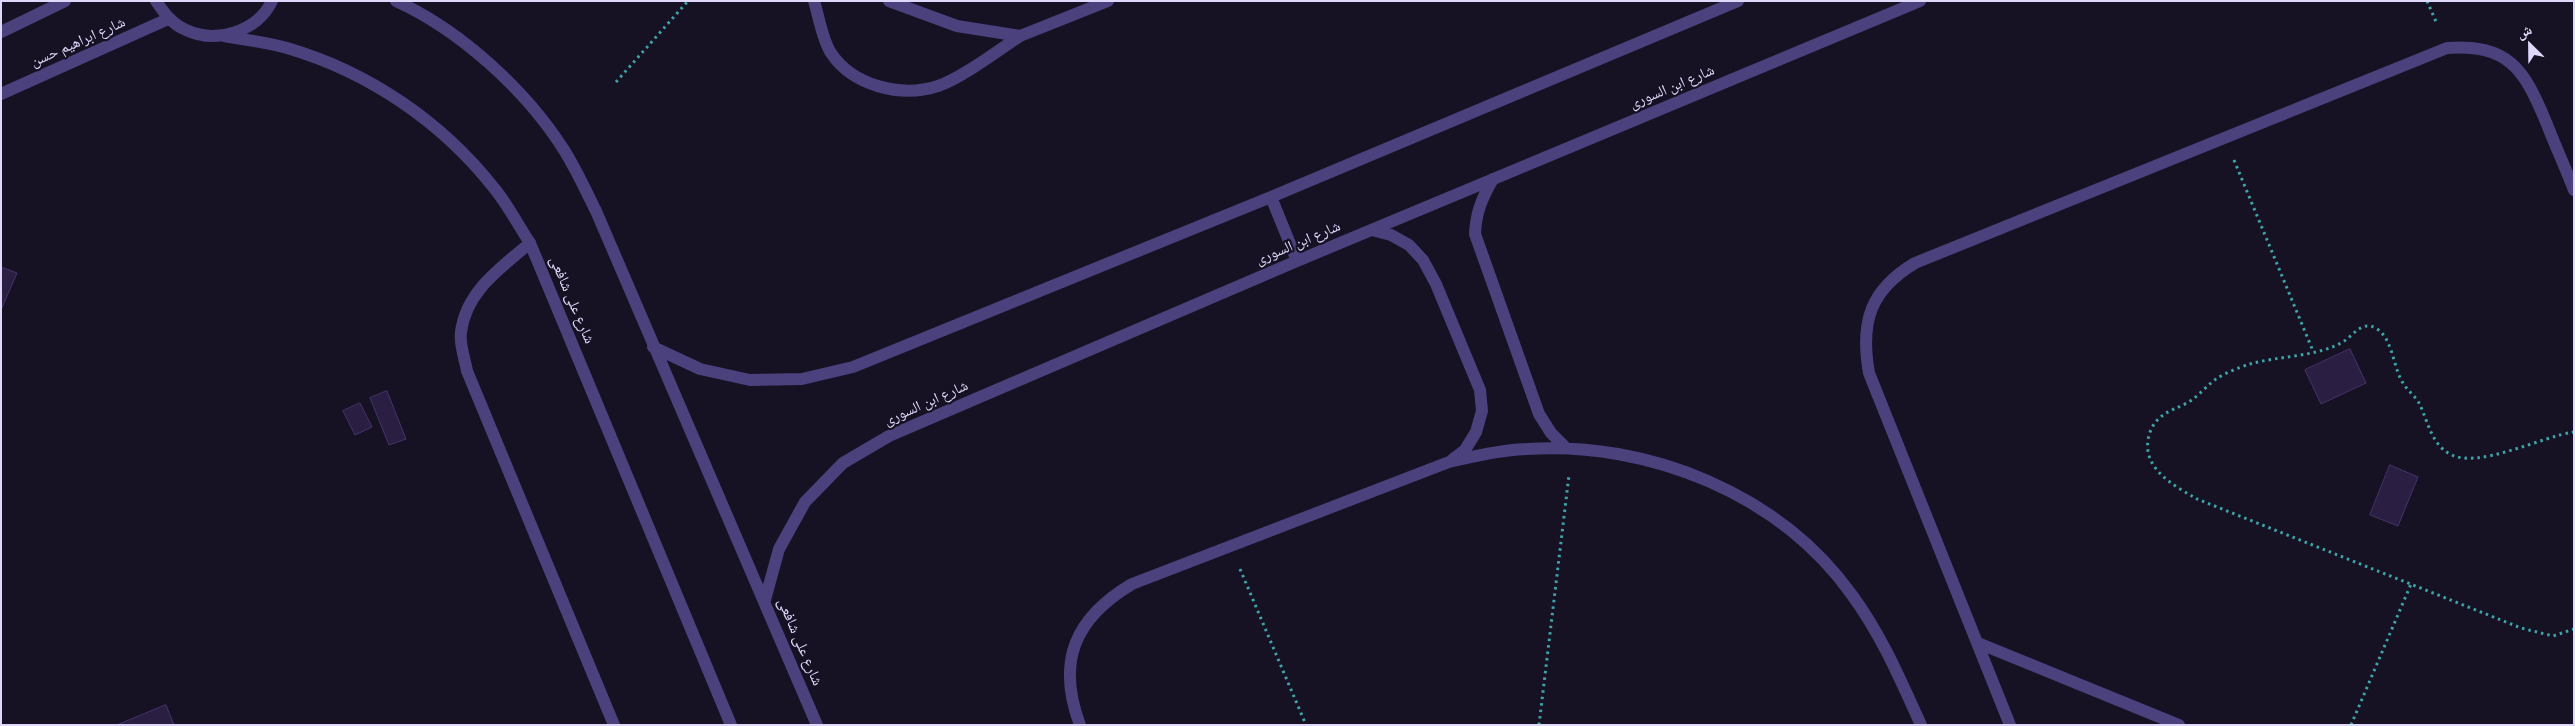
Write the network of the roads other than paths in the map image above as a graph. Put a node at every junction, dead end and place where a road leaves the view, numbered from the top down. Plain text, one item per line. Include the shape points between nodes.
1 (66, 1) edge
2 (156, 1) edge
3 (272, 1) edge
4 (396, 1) edge
5 (814, 1) edge
6 (889, 1) edge
7 (1108, 1) edge
8 (1738, 1) edge
9 (1920, 1) edge
10 (168, 19) junction
11 (1, 32) edge
12 (224, 36) junction
13 (1020, 36) junction
14 (1, 94) edge
15 (1493, 180) junction
16 (2574, 190) edge
17 (1270, 197) junction
18 (1372, 230) junction
19 (530, 242) junction
20 (1297, 262) junction
21 (653, 347) junction
22 (1570, 448) junction
23 (1449, 462) junction
24 (765, 600) junction
25 (1978, 643) junction
26 (614, 725) edge
27 (731, 725) edge
28 (817, 725) edge
29 (1080, 725) edge
30 (1921, 725) edge
31 (2010, 725) edge
32 (2179, 725) edge

1 - 11 street
2 - 10 street
3 - 12 street via 248,28
4 - 21 street, شارع على شافعى via 469,47 520,94 563,149 596,211
5 - 13 street via 830,52 852,74 878,87 909,92 939,86
6 - 13 street via 957,26
7 - 13 street
8 - 17 street
9 - 15 street, شارع ابن السورى
10 - 12 street via 184,30 204,36
10 - 14 street, شارع ابراهيم حسن
12 - 19 street, شارع على شافعى via 287,48 347,70 402,101 452,141 495,189
15 - 18 street, شارع ابن السورى
15 - 22 street via 1476,215 1475,234 1540,414 1551,433
16 - 25 street via 2531,86 2520,70 2504,57 2476,48 2447,48 1915,263 1895,275 1878,296 1868,320 1864,347 1869,373
17 - 20 street
17 - 21 street via 852,367 811,377 750,380 700,369
18 - 20 street, شارع ابن السورى
18 - 23 street via 1391,235 1409,245 1423,260 1480,390 1482,411 1476,432 1465,450
19 - 26 street via 479,287 467,309 460,334 467,370
19 - 27 street, شارع على شافعى
20 - 24 street, شارع ابن السورى via 889,436 842,464 805,502 778,548
21 - 24 street, شارع على شافعى
22 - 23 street via 1488,453
22 - 30 street via 1621,454 1674,468 1725,489 1772,517 1814,552 1851,593 1882,638
23 - 29 street via 1132,584 1109,598 1089,618 1076,642 1069,669 1070,696
24 - 28 street, شارع على شافعى
25 - 31 street
25 - 32 street

